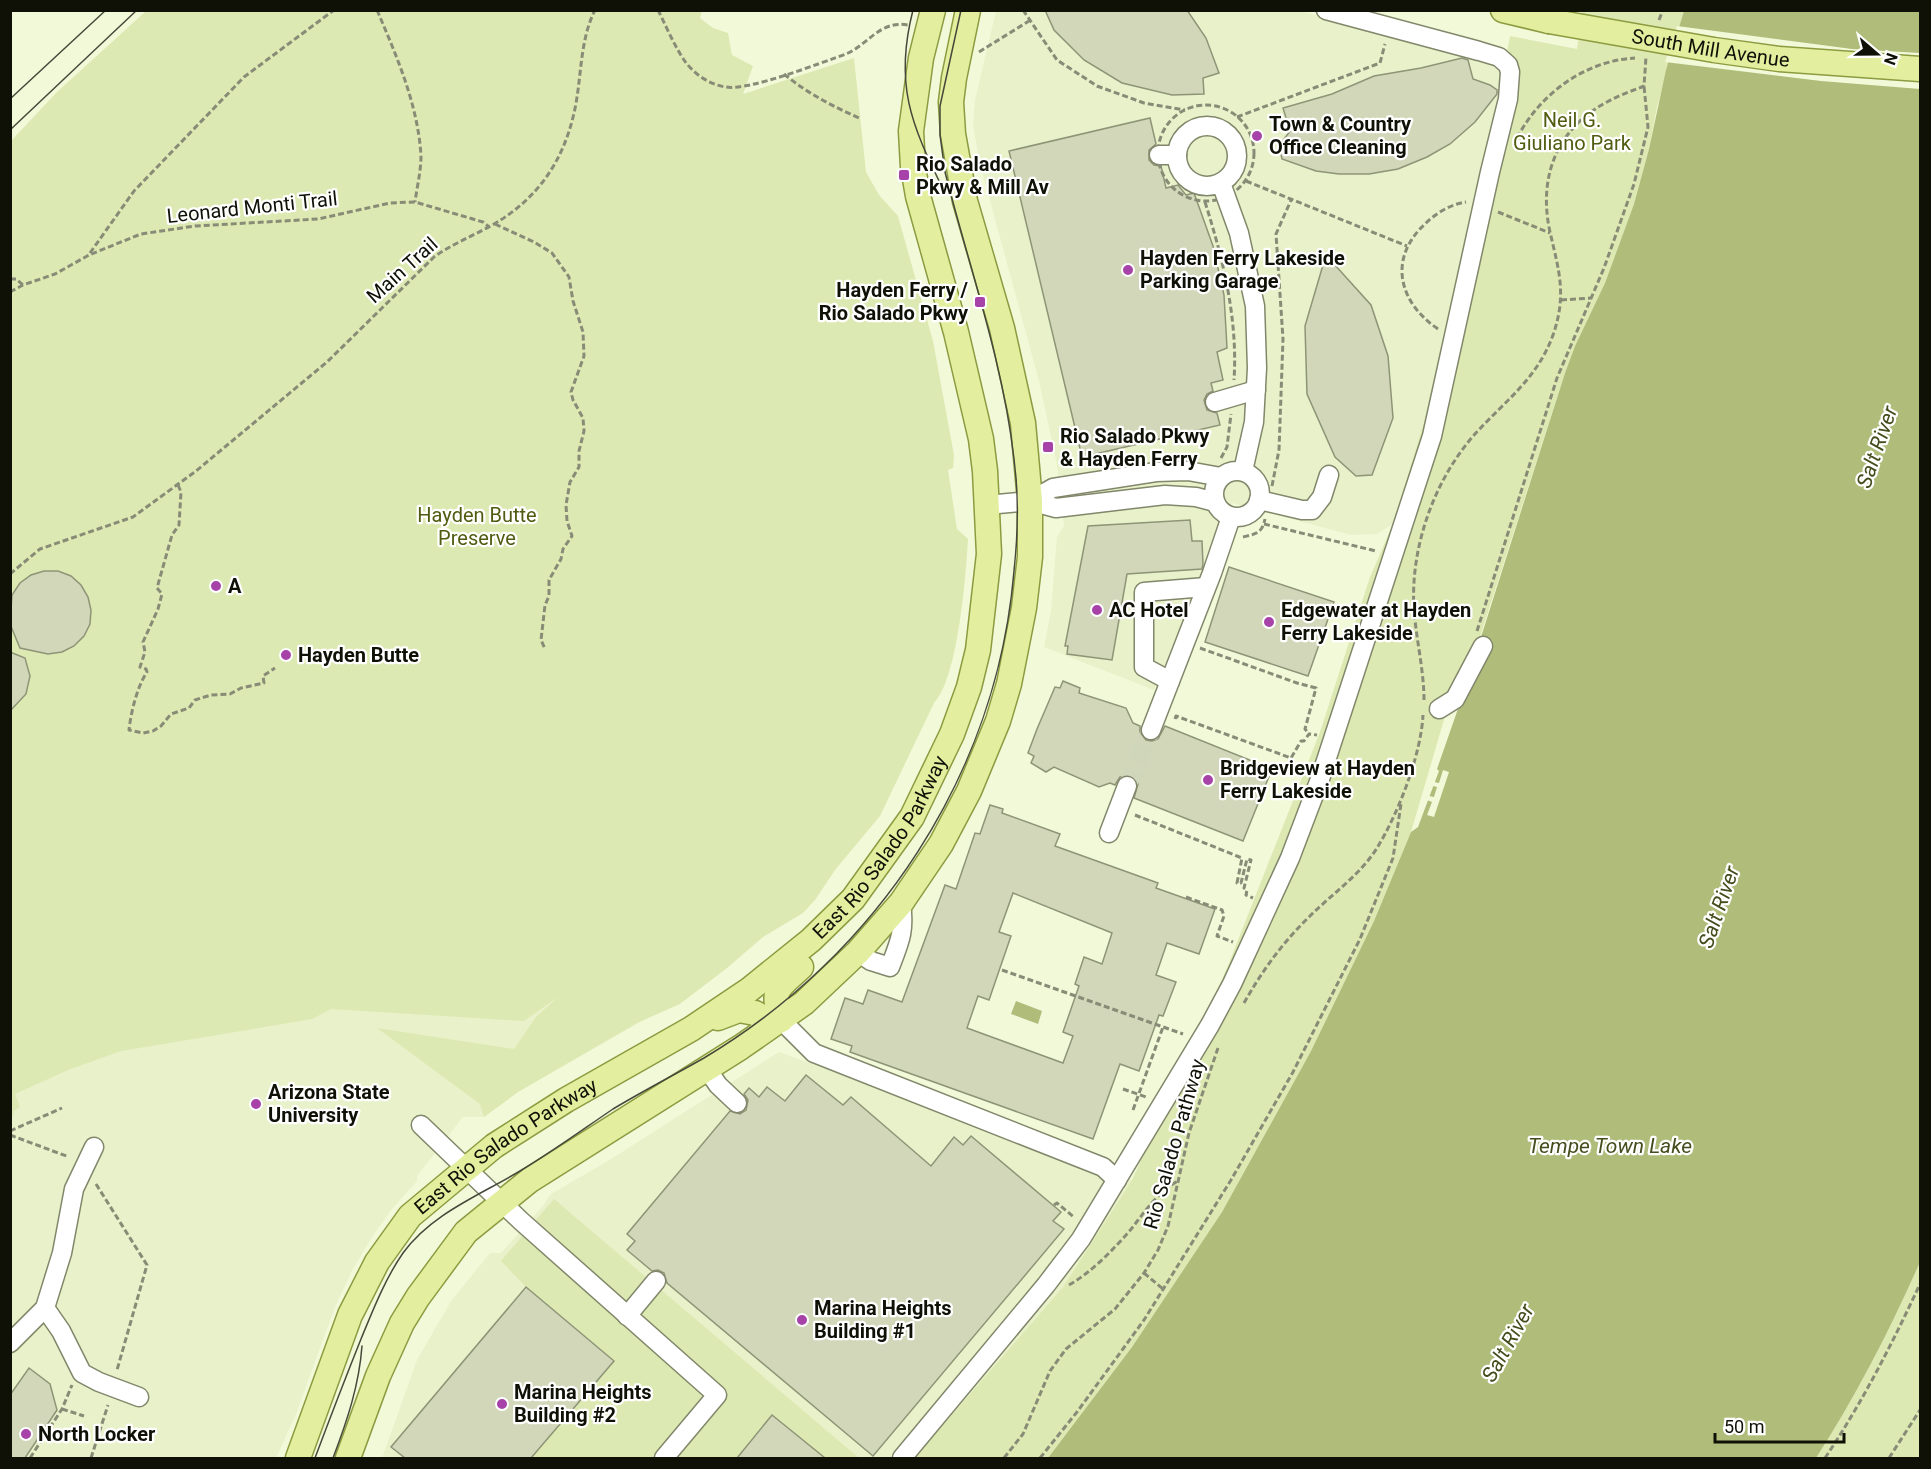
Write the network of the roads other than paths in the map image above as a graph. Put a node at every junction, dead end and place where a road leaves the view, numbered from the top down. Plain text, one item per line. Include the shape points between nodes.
1 (968, 10) edge
2 (1326, 10) edge
3 (1503, 10) edge
4 (931, 19) edge
5 (1920, 69) edge
6 (1224, 190) junction
7 (1256, 390) junction
8 (1215, 402) dead end
9 (1243, 471) junction
10 (1329, 475) dead end
11 (1221, 477) junction
12 (1030, 501) junction
13 (1264, 501) junction
14 (1215, 502) junction
15 (987, 505) junction
16 (1231, 517) junction
17 (1206, 587) junction
18 (1479, 642) road end
19 (1170, 681) junction
20 (1431, 714) road end
21 (1151, 730) tunnel mouth
22 (1127, 786) tunnel mouth
23 (1109, 833) dead end
24 (853, 898) junction
25 (901, 903) junction
26 (858, 952) junction
27 (781, 1020) junction
28 (691, 1029) junction
29 (707, 1069) junction
30 (737, 1103) dead end
31 (421, 1125) dead end
32 (94, 1147) dead end
33 (468, 1170) junction
34 (1117, 1180) junction
35 (502, 1202) junction
36 (656, 1281) dead end
37 (45, 1308) junction
38 (627, 1316) junction
39 (10, 1343) edge
40 (139, 1397) dead end
41 (298, 1458) edge
42 (348, 1458) edge
43 (664, 1458) edge
44 (902, 1458) edge

1 - 12 main road, East Rio Salado Parkway via 951,102 953,134 965,201 1002,328 1023,423
2 - 34 lane via 1499,57 1508,65 1508,99 1432,436 1334,737 1290,858 1232,984 1190,1062
3 - 5 main road, South Mill Avenue, bridge via 1714,50
4 - 15 main road, East Rio Salado Parkway via 911,131 913,167 981,439
6 - 6 lane via 1237,160 1233,140 1217,127 1196,128 1168,155 1191,183
6 - 7 lane via 1239,233 1255,306
7 - 8 lane
7 - 9 lane via 1254,422
9 - 11 lane
9 - 13 lane via 1256,481
10 - 13 lane via 1322,497 1312,510
11 - 12 lane via 1188,471 1156,472 1053,488
11 - 14 lane via 1214,490
12 - 14 lane via 1056,508 1165,495
12 - 15 lane
12 - 25 main road, East Rio Salado Parkway via 1030,558 1024,608 998,721 969,791 941,844
13 - 16 lane via 1249,514
14 - 16 lane via 1221,512
15 - 24 main road, East Rio Salado Parkway via 989,554 978,650 969,687 952,734 912,817
16 - 17 lane
17 - 19 lane
17 - 19 lane via 1144,592 1144,667
18 - 20 lane via 1455,699
19 - 21 lane
22 - 23 lane
24 - 27 main road via 824,946 780,986 775,999
24 - 28 main road, East Rio Salado Parkway via 782,965
25 - 26 main road, East Rio Salado Parkway
25 - 26 lane via 904,924 890,967 871,962
26 - 27 main road, East Rio Salado Parkway
27 - 28 main road via 739,1010
27 - 29 main road, East Rio Salado Parkway
27 - 34 lane via 814,1053 1102,1167
28 - 33 main road, East Rio Salado Parkway via 566,1100 487,1151
29 - 30 lane
29 - 35 main road, East Rio Salado Parkway
31 - 33 lane
32 - 37 lane via 72,1197 62,1253
33 - 35 lane
33 - 41 main road, East Rio Salado Parkway via 410,1216 377,1262 350,1315
34 - 44 lane via 1088,1228 1036,1297
35 - 38 lane
35 - 42 main road, East Rio Salado Parkway via 466,1232 402,1323
36 - 38 lane
37 - 39 lane
37 - 40 lane via 62,1331 82,1373
38 - 43 lane via 717,1395

